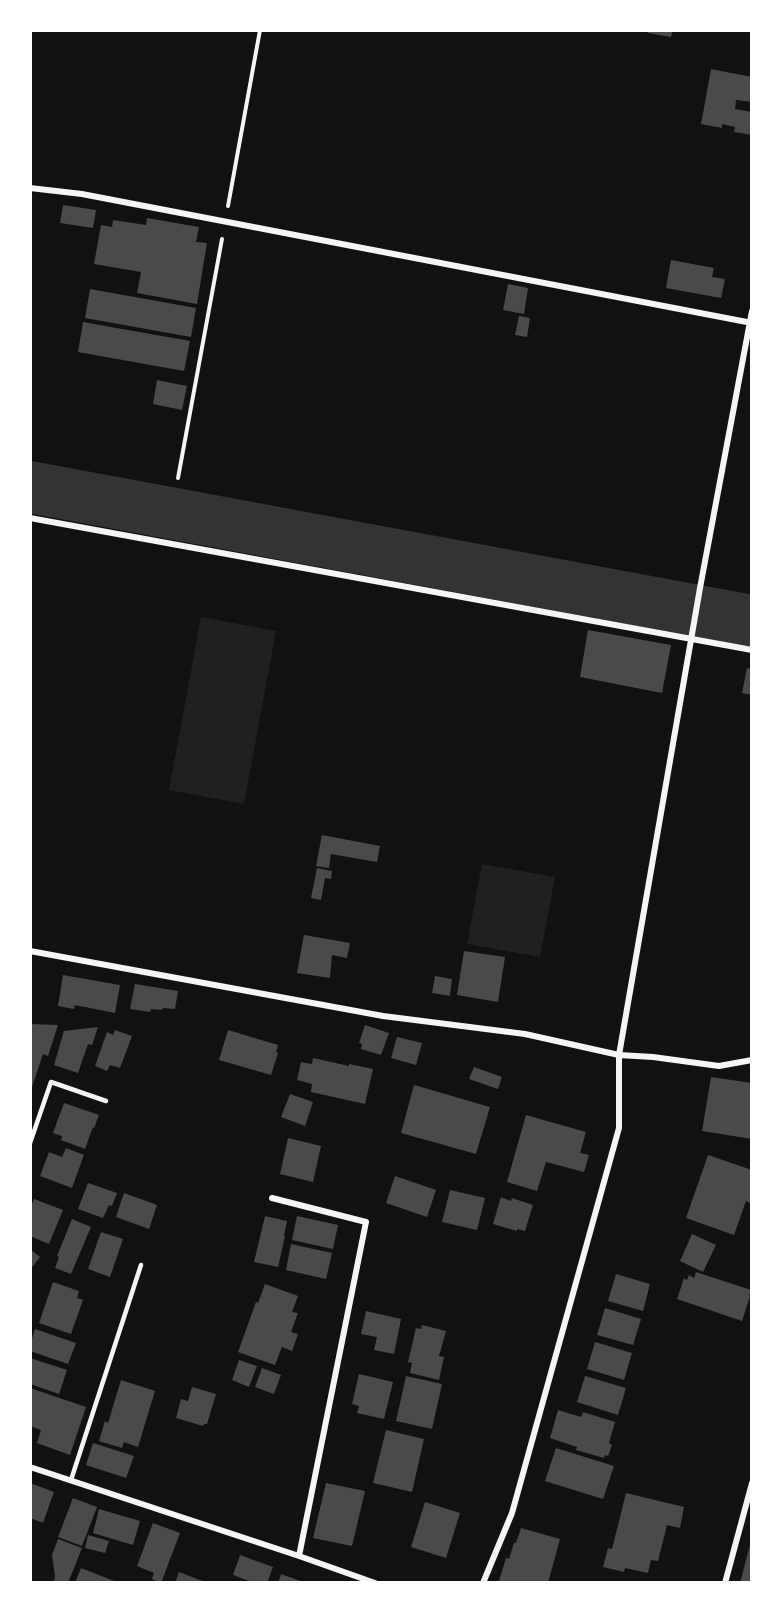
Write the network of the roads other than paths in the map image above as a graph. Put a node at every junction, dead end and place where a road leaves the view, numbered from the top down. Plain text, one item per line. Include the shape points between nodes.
1 (30, 188) edge
2 (752, 311) edge
3 (751, 323) edge
4 (30, 518) edge
5 (692, 639) junction
6 (752, 650) edge
7 (30, 951) edge
8 (619, 1054) junction
9 (752, 1060) edge
10 (106, 1101) dead end
11 (31, 1139) edge
12 (272, 1198) dead end
13 (141, 1265) dead end
14 (30, 1467) edge
15 (71, 1480) junction
16 (752, 1483) edge
17 (299, 1556) junction
18 (375, 1583) edge
19 (483, 1583) edge
20 (725, 1583) edge

1 - 3 street via 82,194
2 - 3 street
3 - 5 street
4 - 5 street
5 - 6 street
5 - 8 street
7 - 8 street via 383,1016 525,1034
8 - 9 street via 719,1066
8 - 19 street via 619,1128 512,1513
10 - 11 lane via 51,1082
12 - 17 street via 366,1222
13 - 15 lane
14 - 15 street
15 - 17 street
16 - 20 street
17 - 18 street

